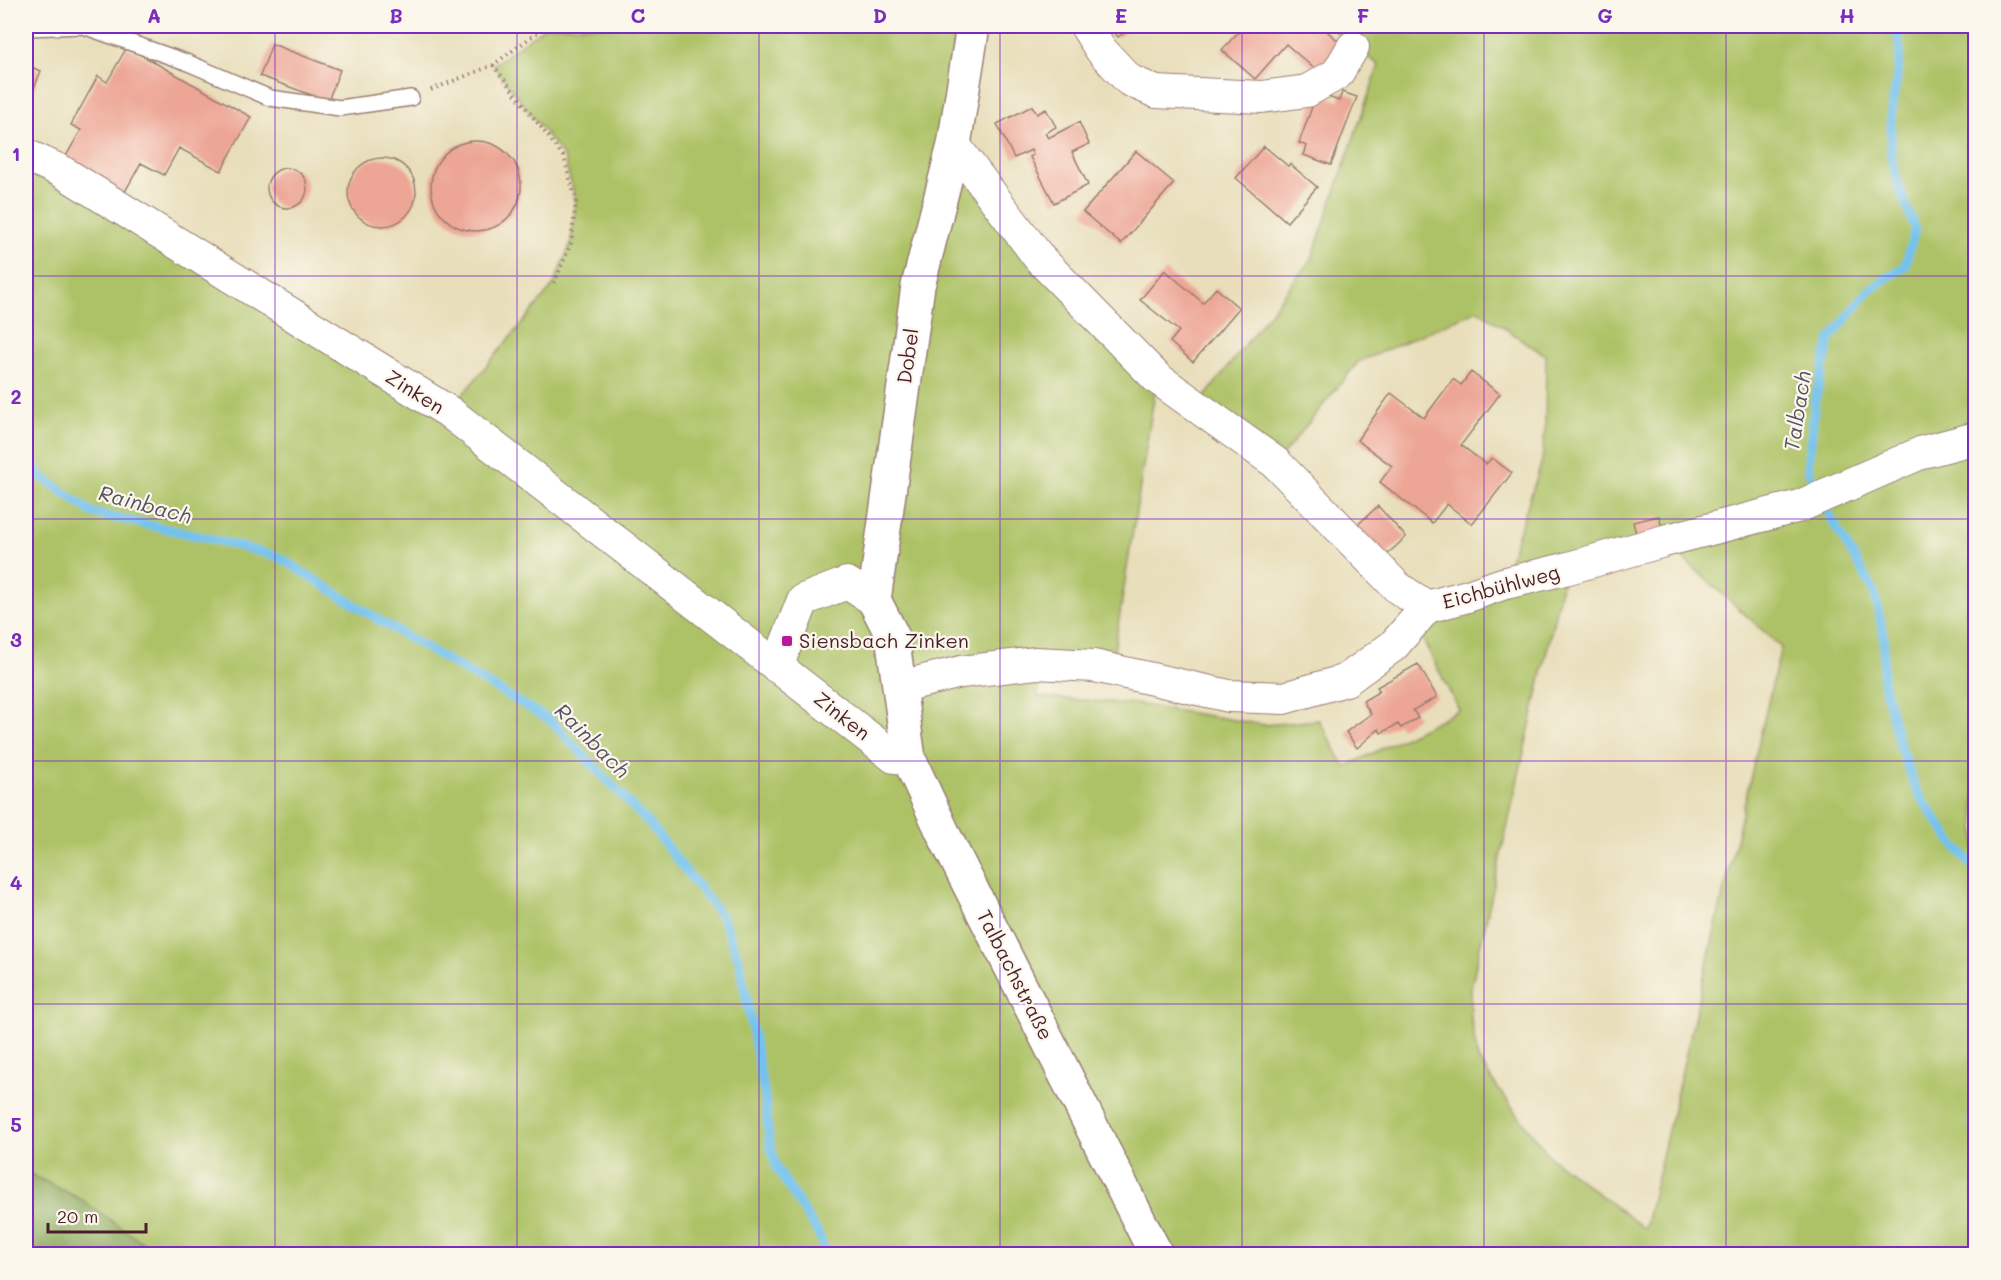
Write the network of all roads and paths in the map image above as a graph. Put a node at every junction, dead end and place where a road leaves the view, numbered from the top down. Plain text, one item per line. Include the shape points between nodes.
1 (546, 26) edge
2 (973, 26) edge
3 (1086, 26) edge
4 (26, 28) edge
5 (1353, 47) dead end
6 (493, 65) junction
7 (411, 98) joint
8 (954, 145) junction
9 (26, 155) edge
10 (553, 286) dead end
11 (1976, 438) edge
12 (874, 600) junction
13 (1427, 607) junction
14 (777, 667) junction
15 (899, 687) junction
16 (909, 759) junction
17 (1156, 1254) edge

1 - 6 path
2 - 8 street, Dobel
3 - 5 street via 1101,50 1129,80 1156,92 1262,97 1307,91 1337,74
4 - 7 lane via 83,26 186,62 270,98 340,108
6 - 7 path
6 - 10 path via 564,157 576,201 571,243
8 - 12 street, Dobel via 918,286
8 - 13 street via 1040,260 1157,378 1276,463 1398,588
9 - 14 street, Zinken via 61,171 448,412
11 - 13 street, Eichbühlweg via 1923,452 1800,506
12 - 14 street via 847,583 802,600
12 - 15 street via 892,635
13 - 15 street, Eichbühlweg via 1393,646 1346,680 1284,698 1230,696 1094,666 1036,663 961,672
14 - 16 street, Zinken via 894,757
15 - 16 street, Talbachstraße
16 - 17 street, Talbachstraße

